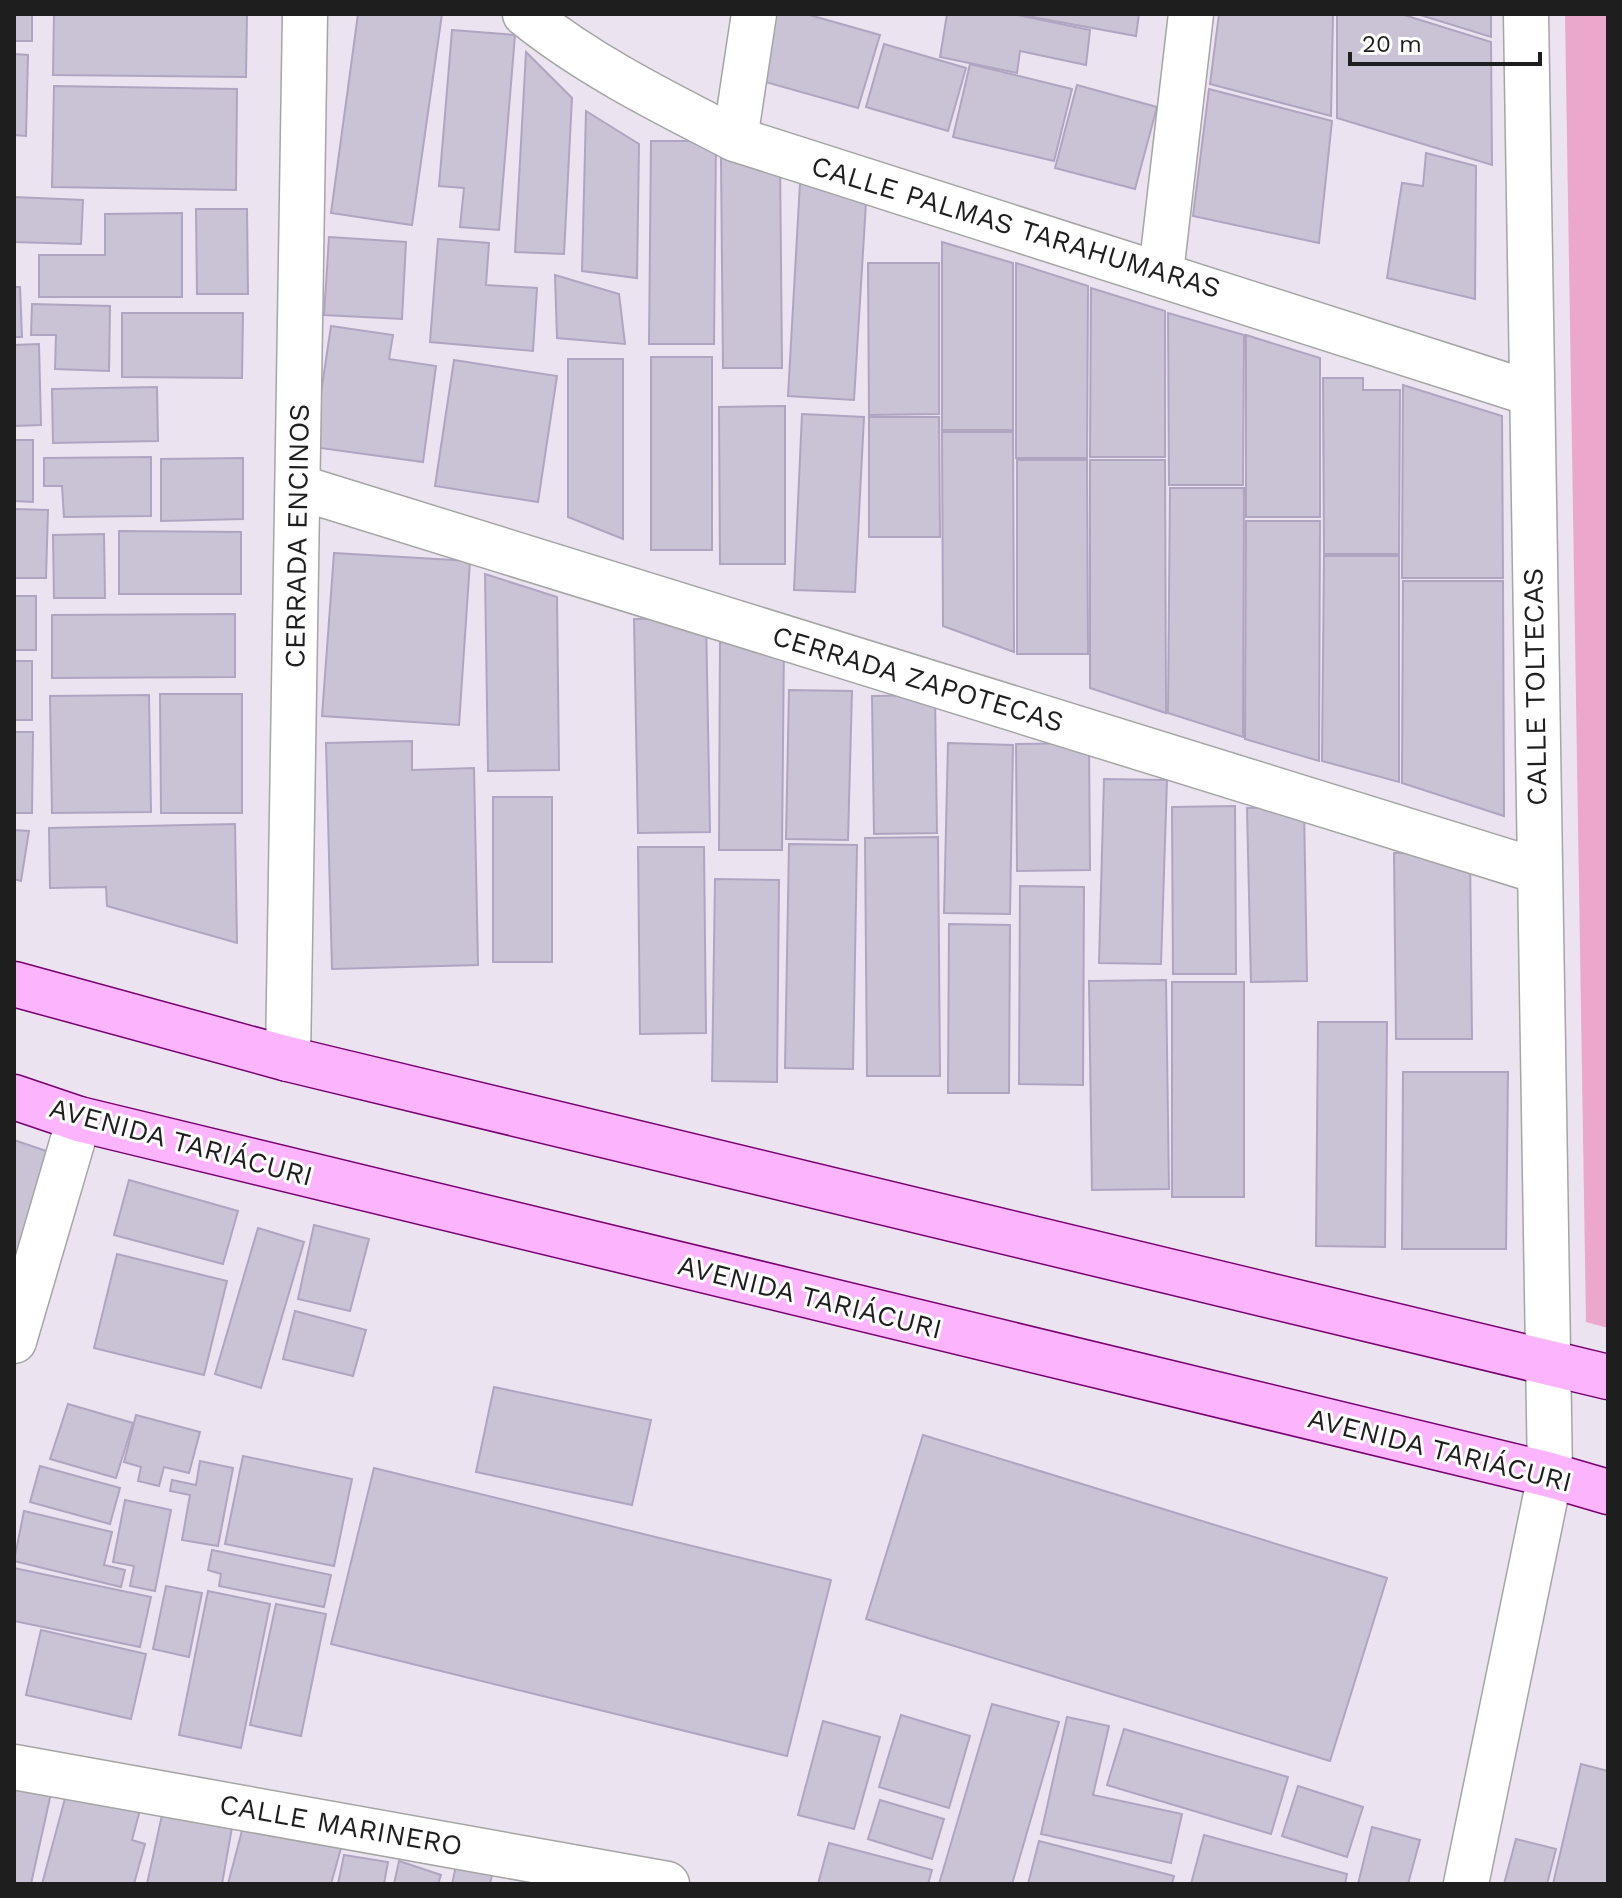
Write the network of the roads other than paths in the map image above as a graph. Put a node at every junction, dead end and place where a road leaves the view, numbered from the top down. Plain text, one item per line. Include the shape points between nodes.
1 (305, 14) edge
2 (525, 14) edge
3 (754, 14) edge
4 (1191, 14) edge
5 (1526, 14) edge
6 (735, 139) junction
7 (1161, 272) junction
8 (1530, 393) junction
9 (298, 487) junction
10 (1538, 871) junction
11 (14, 984) edge
12 (288, 1059) junction
13 (14, 1097) edge
14 (79, 1119) junction
15 (14, 1341) edge
16 (1550, 1361) junction
17 (1608, 1377) edge
18 (1550, 1475) junction
19 (1608, 1492) edge
20 (14, 1767) edge
21 (667, 1884) edge
22 (1466, 1884) edge

1 - 9 street, CERRADA ENCINOS
2 - 6 street, CALLE PALMAS TARAHUMARAS via 650,95
3 - 6 street
4 - 7 street
5 - 8 street, CALLE TOLTECAS
6 - 7 street, CALLE PALMAS TARAHUMARAS
7 - 8 street, CALLE PALMAS TARAHUMARAS
8 - 10 street, CALLE TOLTECAS
9 - 10 street, CERRADA ZAPOTECAS
9 - 12 street, CERRADA ENCINOS
10 - 16 street, CALLE TOLTECAS
11 - 12 street
12 - 16 street
13 - 14 street, AVENIDA TARIÁCURI
14 - 15 street
14 - 18 street, AVENIDA TARIÁCURI
16 - 17 street
16 - 18 street, CALLE TOLTECAS
18 - 19 street, AVENIDA TARIÁCURI
18 - 22 street, CALLE TOLTECAS
20 - 21 street, CALLE MARINERO

